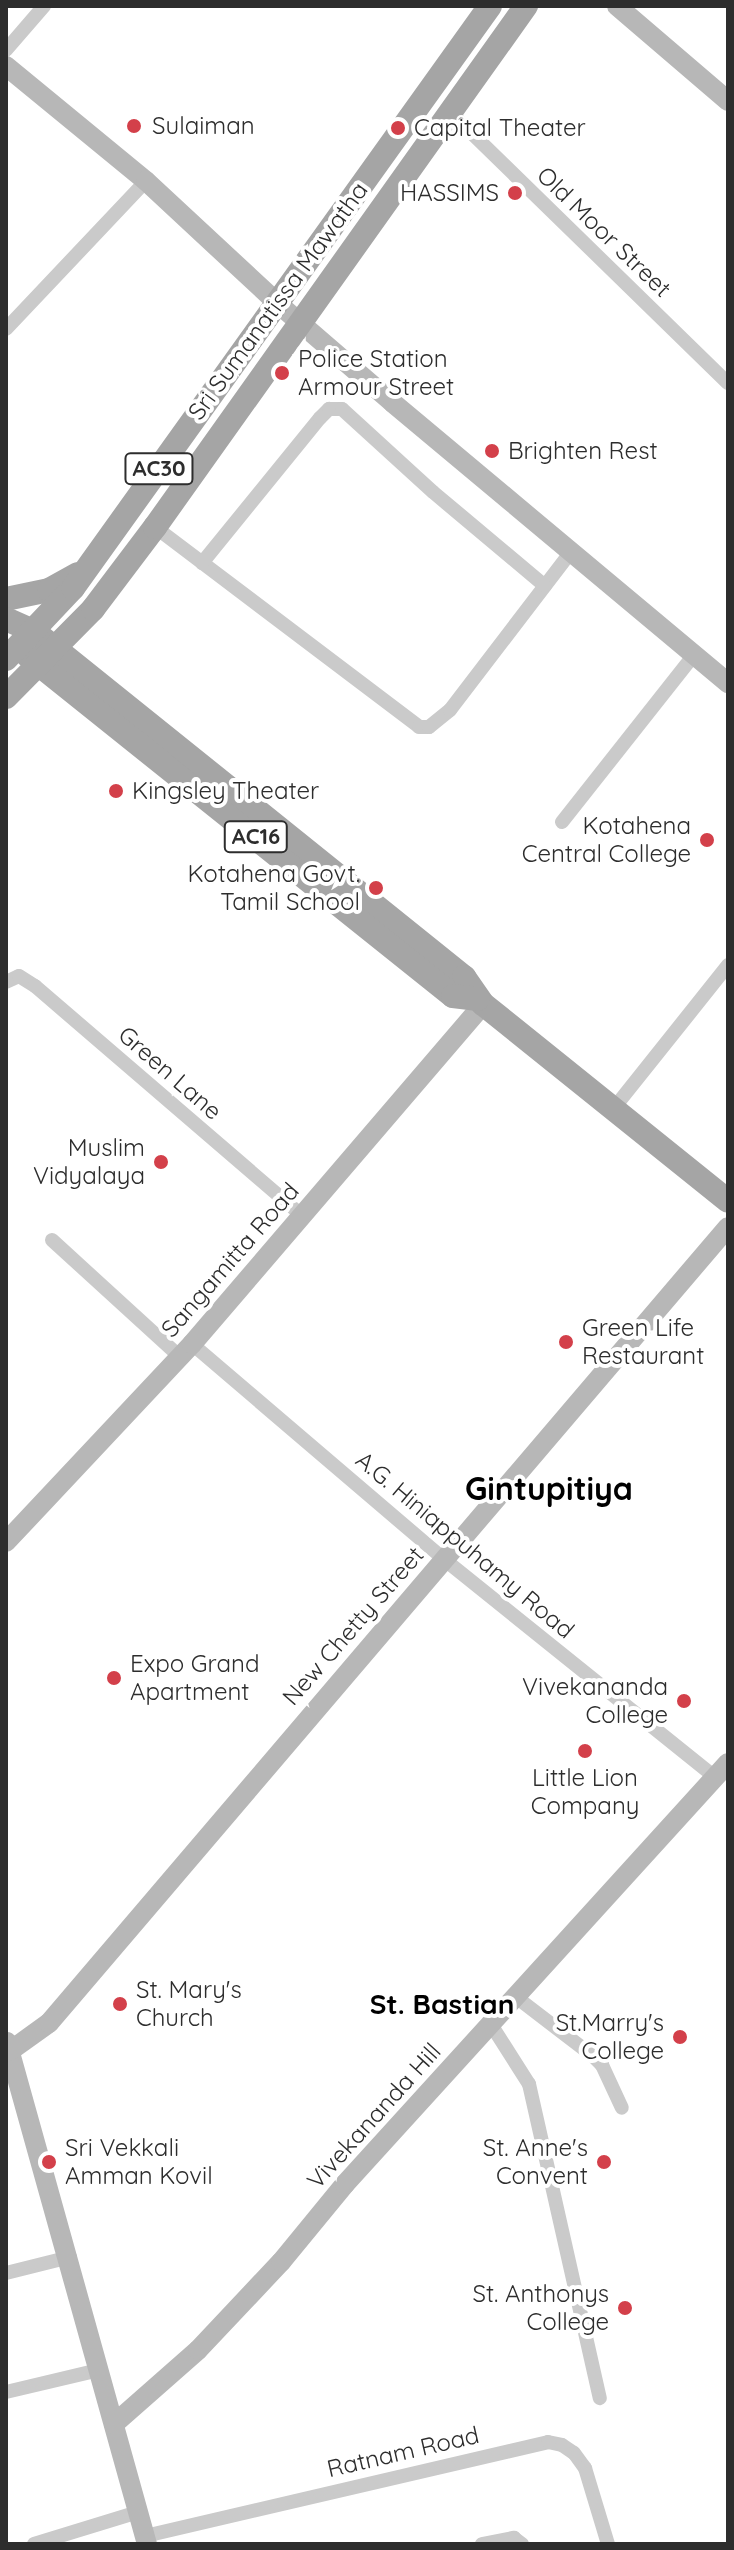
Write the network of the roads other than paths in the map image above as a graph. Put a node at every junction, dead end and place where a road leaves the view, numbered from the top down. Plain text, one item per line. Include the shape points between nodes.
1 (44, 6) edge
2 (490, 6) edge
3 (526, 6) edge
4 (617, 6) edge
5 (6, 50) edge
6 (6, 66) edge
7 (728, 101) edge
8 (450, 112) junction
9 (146, 181) junction
10 (276, 302) junction
11 (299, 321) junction
12 (6, 329) edge
13 (728, 383) edge
14 (155, 527) junction
15 (571, 552) junction
16 (202, 563) junction
17 (87, 569) junction
18 (545, 586) junction
19 (6, 599) edge
20 (6, 619) edge
21 (35, 632) junction
22 (9, 650) edge
23 (694, 655) junction
24 (47, 656) junction
25 (728, 683) edge
26 (6, 697) edge
27 (562, 822) dead end
28 (728, 965) edge
29 (6, 982) edge
30 (481, 1001) junction
31 (614, 1108) junction
32 (728, 1201) edge
33 (302, 1216) junction
34 (728, 1227) edge
35 (52, 1240) dead end
36 (186, 1351) junction
37 (6, 1542) edge
38 (445, 1560) junction
39 (721, 1770) edge
40 (516, 1997) junction
41 (492, 2026) junction
42 (8, 2045) edge
43 (622, 2108) dead end
44 (70, 2257) junction
45 (6, 2273) edge
46 (99, 2370) junction
47 (6, 2392) edge
48 (600, 2398) dead end
49 (114, 2424) junction
50 (138, 2512) junction
51 (146, 2540) edge
52 (34, 2544) edge
53 (482, 2544) edge
54 (522, 2544) edge
55 (608, 2544) edge

1 - 5 street
2 - 10 main road, Sri Sumanatissa Mawatha / AC30
3 - 8 main road, AC30
4 - 7 street
6 - 9 street
8 - 11 main road, AC30
8 - 13 street, Old Moor Street
9 - 10 street
9 - 12 street
10 - 11 street
10 - 17 main road, Sri Sumanatissa Mawatha / AC30
11 - 14 main road, AC30
11 - 15 street
14 - 16 street
14 - 24 main road, AC30 via 93,609
15 - 18 street
15 - 23 street
16 - 18 street via 419,727 429,727 450,710
16 - 18 street via 320,418 329,409 342,409
17 - 19 main road via 49,590
17 - 21 main road, Sri Sumanatissa Mawatha / AC30
20 - 21 main road
21 - 22 main road, Sri Sumanatissa Mawatha
21 - 24 main road
22 - 24 main road
23 - 25 street
23 - 27 street
24 - 26 main road
24 - 30 main road, AC16 via 453,996
28 - 31 street
29 - 33 street, Green Lane via 19,976 35,986
30 - 31 main road, AC16
30 - 33 street, Sangamitta Road
31 - 32 main road, AC16
33 - 36 street, Sangamitta Road
34 - 38 street, New Chetty Street
35 - 36 street, A.G. Hiniappuhamy Road
36 - 37 street, Sangamitta Road
36 - 38 street, A.G. Hiniappuhamy Road
38 - 39 street, A.G. Hiniappuhamy Road
38 - 42 street, New Chetty Street via 49,2023
39 - 40 street, Vivekananda Hill
40 - 41 street, Vivekananda Hill
40 - 43 street via 602,2065
41 - 48 street via 529,2084
41 - 49 street, Vivekananda Hill via 198,2350
42 - 44 street
44 - 45 street
44 - 46 street
46 - 47 street
46 - 49 street
49 - 50 street
50 - 51 street
50 - 52 street
51 - 55 street, Ratnam Road via 548,2442 574,2453 585,2468
53 - 54 street via 514,2538

